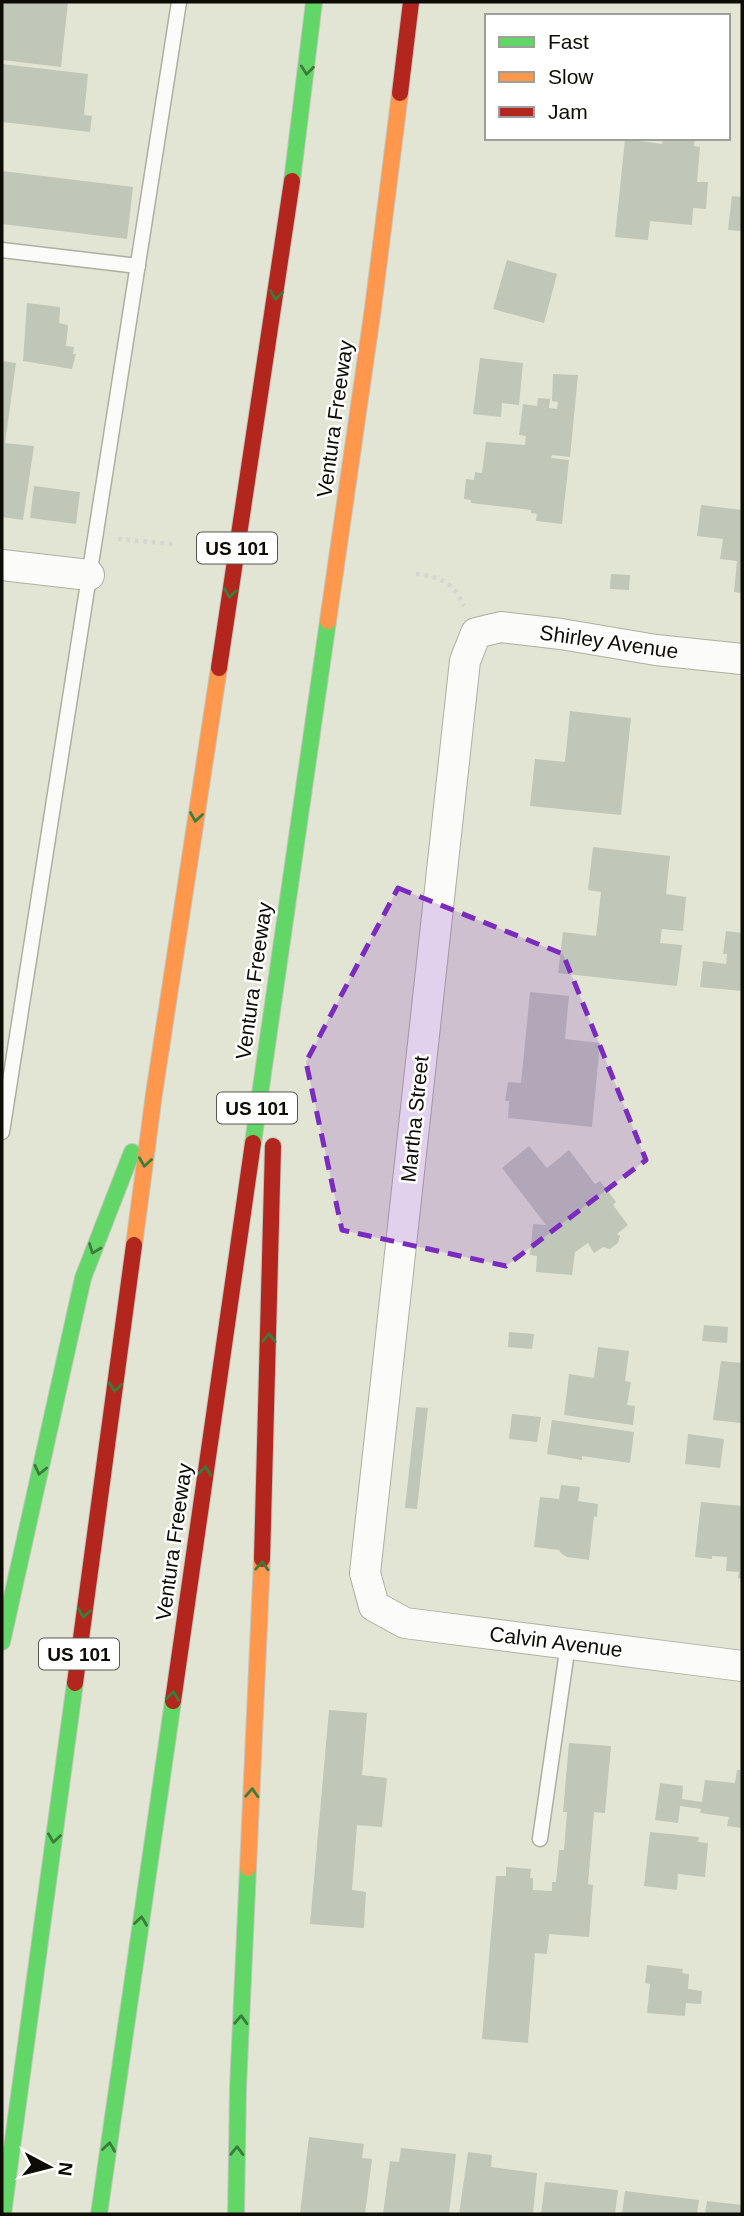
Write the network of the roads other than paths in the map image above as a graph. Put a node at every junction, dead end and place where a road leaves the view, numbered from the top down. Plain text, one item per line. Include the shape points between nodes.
1 (179, 2) edge
2 (314, 2) edge
3 (411, 2) edge
4 (2, 250) edge
5 (138, 266) junction
6 (2, 565) edge
7 (89, 575) junction
8 (477, 633) joint
9 (742, 659) edge
10 (276, 974) junction
11 (154, 1094) junction
12 (2, 1132) edge
13 (374, 1606) joint
14 (2, 1642) edge
15 (568, 1644) junction
16 (742, 1666) edge
17 (540, 1839) dead end
18 (3, 2214) edge
19 (99, 2214) edge
20 (236, 2214) edge

1 - 5 lane
2 -> 11 highway, US 101 via 300,131
3 - 10 highway, Ventura Freeway / US 101 via 373,308
4 - 5 lane
5 - 7 lane
6 - 7 street
7 - 12 lane
8 - 9 street, Shirley Avenue via 501,626
8 - 13 street, Martha Street via 465,661 366,1559
19 -> 10 highway, Ventura Freeway / US 101
20 -> 10 highway via 265,1497
11 -> 14 highway via 83,1278
11 -> 18 highway, US 101
13 - 15 street, Calvin Avenue via 405,1623
15 - 16 street, Calvin Avenue
15 - 17 lane

